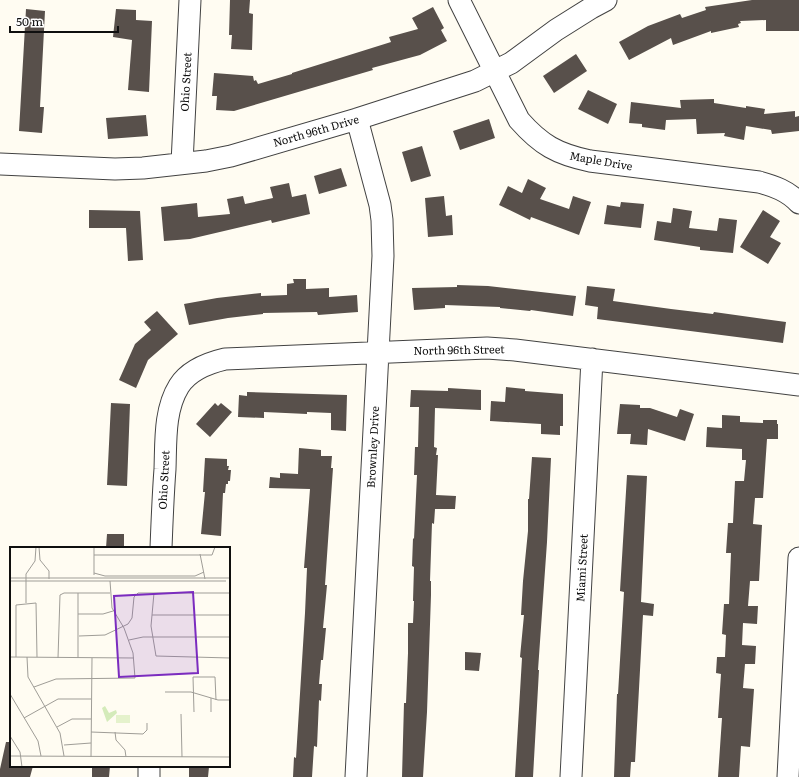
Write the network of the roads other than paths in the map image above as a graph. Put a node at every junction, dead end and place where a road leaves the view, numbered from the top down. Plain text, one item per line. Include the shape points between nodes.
1 (190, 0) edge
2 (459, 0) edge
3 (606, 0) edge
4 (494, 71) junction
5 (357, 119) junction
6 (0, 164) edge
7 (182, 164) junction
8 (799, 203) edge
9 (378, 352) junction
10 (592, 359) junction
11 (799, 385) edge
12 (169, 412) joint
13 (161, 547) edge
14 (799, 558) edge
15 (798, 578) edge
16 (356, 777) edge
17 (571, 777) edge
18 (788, 777) edge

1 - 7 street, Ohio Street
2 - 4 street, Maple Drive
3 - 4 street, North 96th Drive
4 - 5 street, North 96th Drive via 453,89
4 - 8 street, Maple Drive via 519,120 540,141 562,153 590,161 759,182 778,188
5 - 7 street, North 96th Drive via 231,156
5 - 9 street, Brownley Drive via 377,190 382,220 383,256
6 - 7 street, North 96th Drive via 115,169
9 - 10 street, North 96th Street via 487,348
9 - 12 street, North 96th Street via 226,359 209,363 186,377 171,402
9 - 16 street, Brownley Drive
10 - 11 street, North 96th Street
10 - 17 street, Miami Street
12 - 13 street, Ohio Street
14 - 15 street
15 - 18 street

